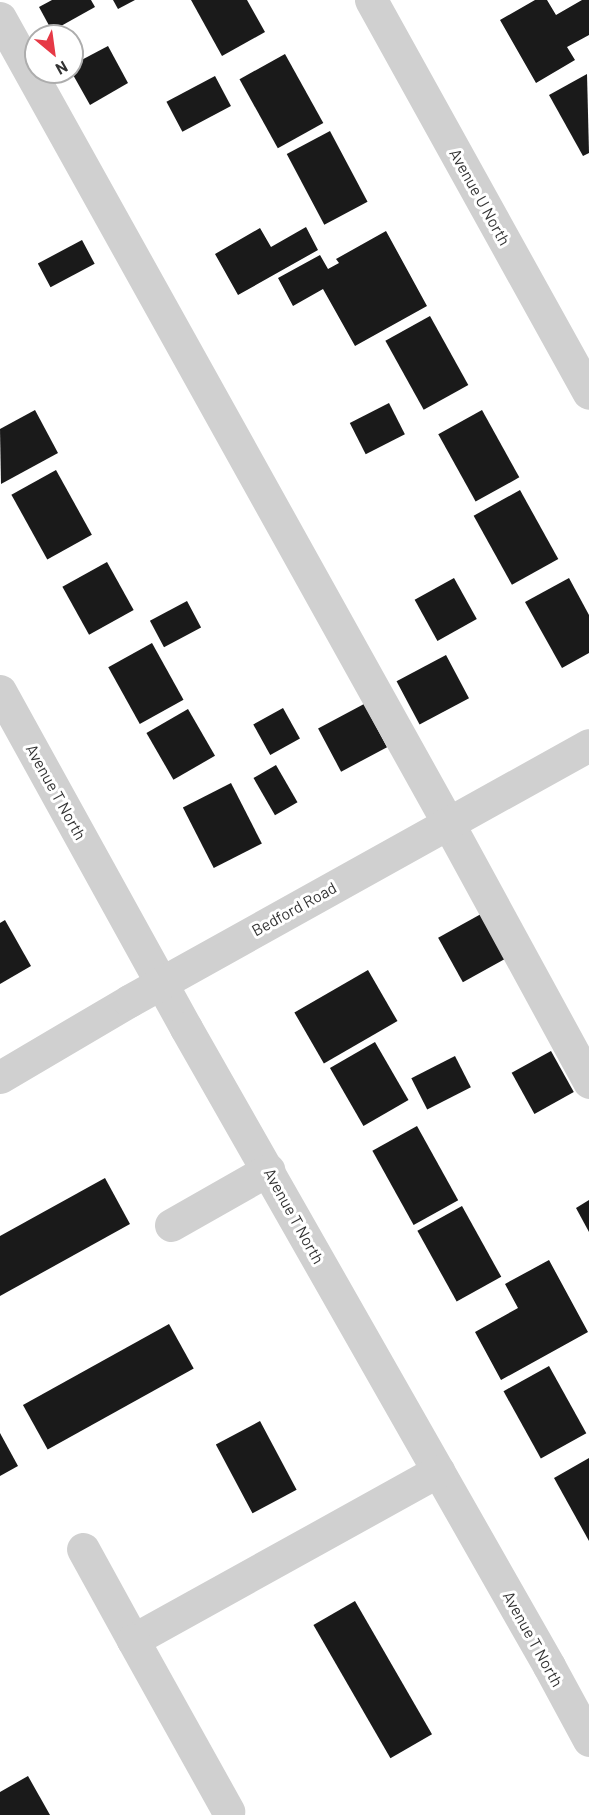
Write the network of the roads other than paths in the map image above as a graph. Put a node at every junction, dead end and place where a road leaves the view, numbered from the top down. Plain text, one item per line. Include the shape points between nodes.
1 (371, 0) edge
2 (0, 18) edge
3 (589, 393) edge
4 (0, 691) edge
5 (589, 745) edge
6 (448, 823) junction
7 (162, 983) junction
8 (0, 1077) edge
9 (589, 1082) edge
10 (268, 1170) junction
11 (171, 1225) dead end
12 (438, 1471) junction
13 (83, 1549) dead end
14 (133, 1640) junction
15 (589, 1740) edge
16 (228, 1811) dead end

1 - 3 street, Avenue U North
2 - 6 street
4 - 7 street, Avenue T North
5 - 6 street, Bedford Road
6 - 7 street, Bedford Road
6 - 9 street
7 - 8 street, Bedford Road
7 - 10 street, Avenue T North
10 - 11 street
10 - 12 street, Avenue T North
12 - 14 street
12 - 15 street, Avenue T North
13 - 14 street
14 - 16 street

